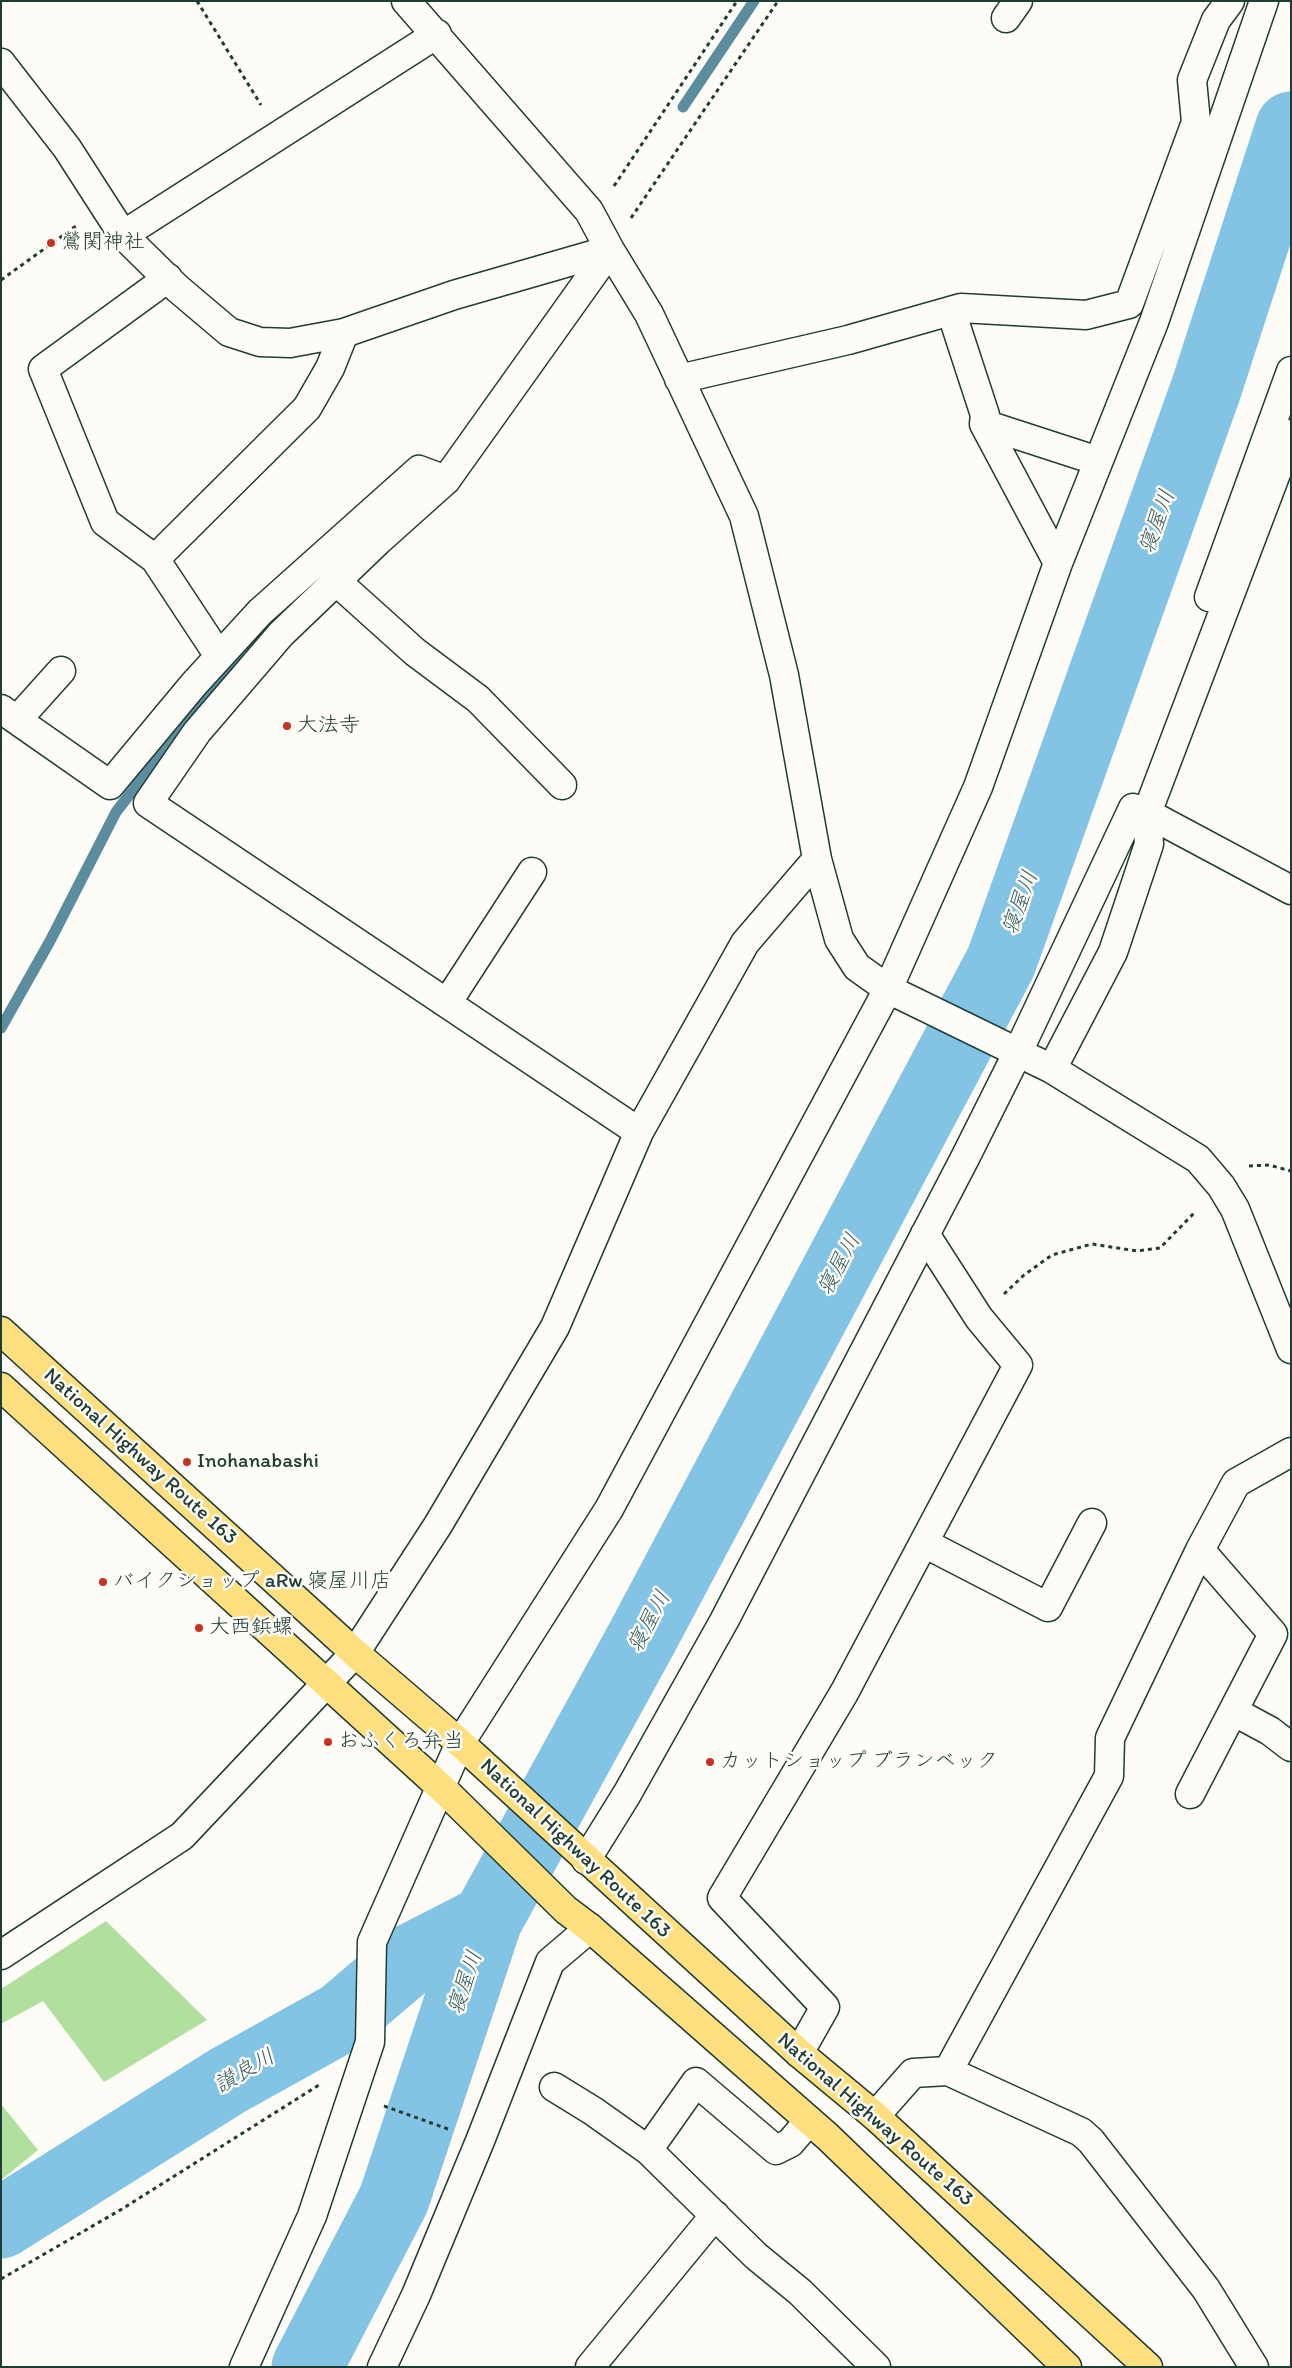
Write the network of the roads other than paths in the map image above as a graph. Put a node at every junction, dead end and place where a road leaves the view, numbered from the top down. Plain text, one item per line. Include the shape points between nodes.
1 (406, 1) edge
2 (1230, 1) edge
3 (1247, 1) edge
4 (1264, 1) edge
5 (436, 34) junction
6 (1, 63) edge
7 (1224, 114) junction
8 (124, 235) junction
9 (610, 250) junction
10 (168, 278) junction
11 (951, 311) junction
12 (344, 333) junction
13 (1291, 371) edge
14 (679, 379) junction
15 (984, 424) junction
16 (1289, 446) edge
17 (1098, 461) junction
18 (446, 480) junction
19 (155, 559) junction
20 (1058, 562) junction
21 (336, 581) junction
22 (219, 656) junction
23 (61, 671) dead end
24 (9, 714) edge
25 (562, 785) dead end
26 (1140, 810) junction
27 (817, 859) junction
28 (532, 872) dead end
29 (1291, 890) edge
30 (888, 989) junction
31 (447, 1003) junction
32 (1018, 1052) junction
33 (1052, 1069) junction
34 (640, 1132) junction
35 (925, 1234) junction
36 (1, 1331) edge
37 (1291, 1349) edge
38 (1, 1387) edge
39 (1291, 1452) edge
40 (1092, 1523) dead end
41 (924, 1543) junction
42 (1200, 1550) junction
43 (355, 1653) junction
44 (326, 1684) junction
45 (1233, 1711) junction
46 (460, 1743) junction
47 (1291, 1747) edge
48 (443, 1790) junction
49 (1190, 1794) dead end
50 (586, 1860) junction
51 (590, 1928) junction
52 (1, 1956) edge
53 (799, 2053) junction
54 (948, 2071) junction
55 (554, 2087) dead end
56 (875, 2116) junction
57 (809, 2121) junction
58 (648, 2150) junction
59 (715, 2215) junction
60 (598, 2364) edge
61 (244, 2367) edge
62 (382, 2367) edge
63 (876, 2367) edge
64 (1067, 2367) edge
65 (1148, 2367) edge
66 (1254, 2367) edge

1 - 5 street
2 - 11 street via 1216,20 1192,80 1196,122 1129,304 1086,314 961,308
3 - 7 street via 1219,86
4 - 7 street
5 - 8 street
5 - 9 street via 593,218
6 - 8 street via 67,148
7 - 17 street via 1154,322
8 - 10 street
9 - 12 street via 454,295
9 - 14 street via 649,314
9 - 18 street
10 - 12 street via 229,332 260,342 290,343
10 - 19 street via 43,369 105,522
11 - 14 street via 848,340
11 - 15 street via 984,415
12 - 19 street via 330,368 306,408
13 - 26 street
14 - 27 street via 744,516 784,675
15 - 17 street
15 - 20 street
16 - 26 street
17 - 20 street
18 - 21 street
18 - 22 street via 419,470 260,612
19 - 22 street
20 - 30 street via 978,787
21 - 25 street via 415,652 478,699
21 - 31 street via 281,634 197,732 148,803
22 - 24 street via 110,785
23 - 24 street
26 - 29 street
26 - 32 street
26 - 33 street via 1149,844 1113,952
27 - 30 street via 839,939 857,967
27 - 34 street via 745,943
28 - 31 street
30 - 32 street
30 - 46 street via 609,1509
31 - 34 street
32 - 33 street
32 - 35 street
33 - 37 street via 1198,1159 1235,1209
34 - 43 street via 555,1327 438,1524
35 - 41 street via 979,1318 1018,1365
35 - 50 street via 724,1621 627,1794
36 - 43 highway, National Highway Route 163
38 - 44 highway, National Highway Route 163
39 - 42 street via 1236,1483
40 - 41 street via 1048,1607
41 - 53 street via 844,1693 722,1898 825,2007
42 - 45 street via 1273,1634
42 - 54 street via 1110,1738 1109,1776
43 - 44 street
43 - 46 highway, National Highway Route 163
44 - 48 highway, National Highway Route 163
44 - 52 street via 182,1836
45 - 47 street via 1270,1731
45 - 49 street
46 - 48 street
46 - 50 highway, National Highway Route 163
48 - 51 highway, National Highway Route 163 via 566,1910
48 - 61 street via 372,1942 370,2042 362,2099
50 - 53 highway, National Highway Route 163
51 - 57 highway, National Highway Route 163
51 - 62 street via 550,1962 480,2141 416,2295
53 - 56 highway, National Highway Route 163
54 - 56 street via 912,2073
54 - 66 street via 1081,2132 1091,2141 1206,2289
55 - 58 street
56 - 65 highway, National Highway Route 163
57 - 58 street via 790,2143 776,2150 696,2082
57 - 64 highway, National Highway Route 163
58 - 59 street
59 - 60 street
59 - 63 street

